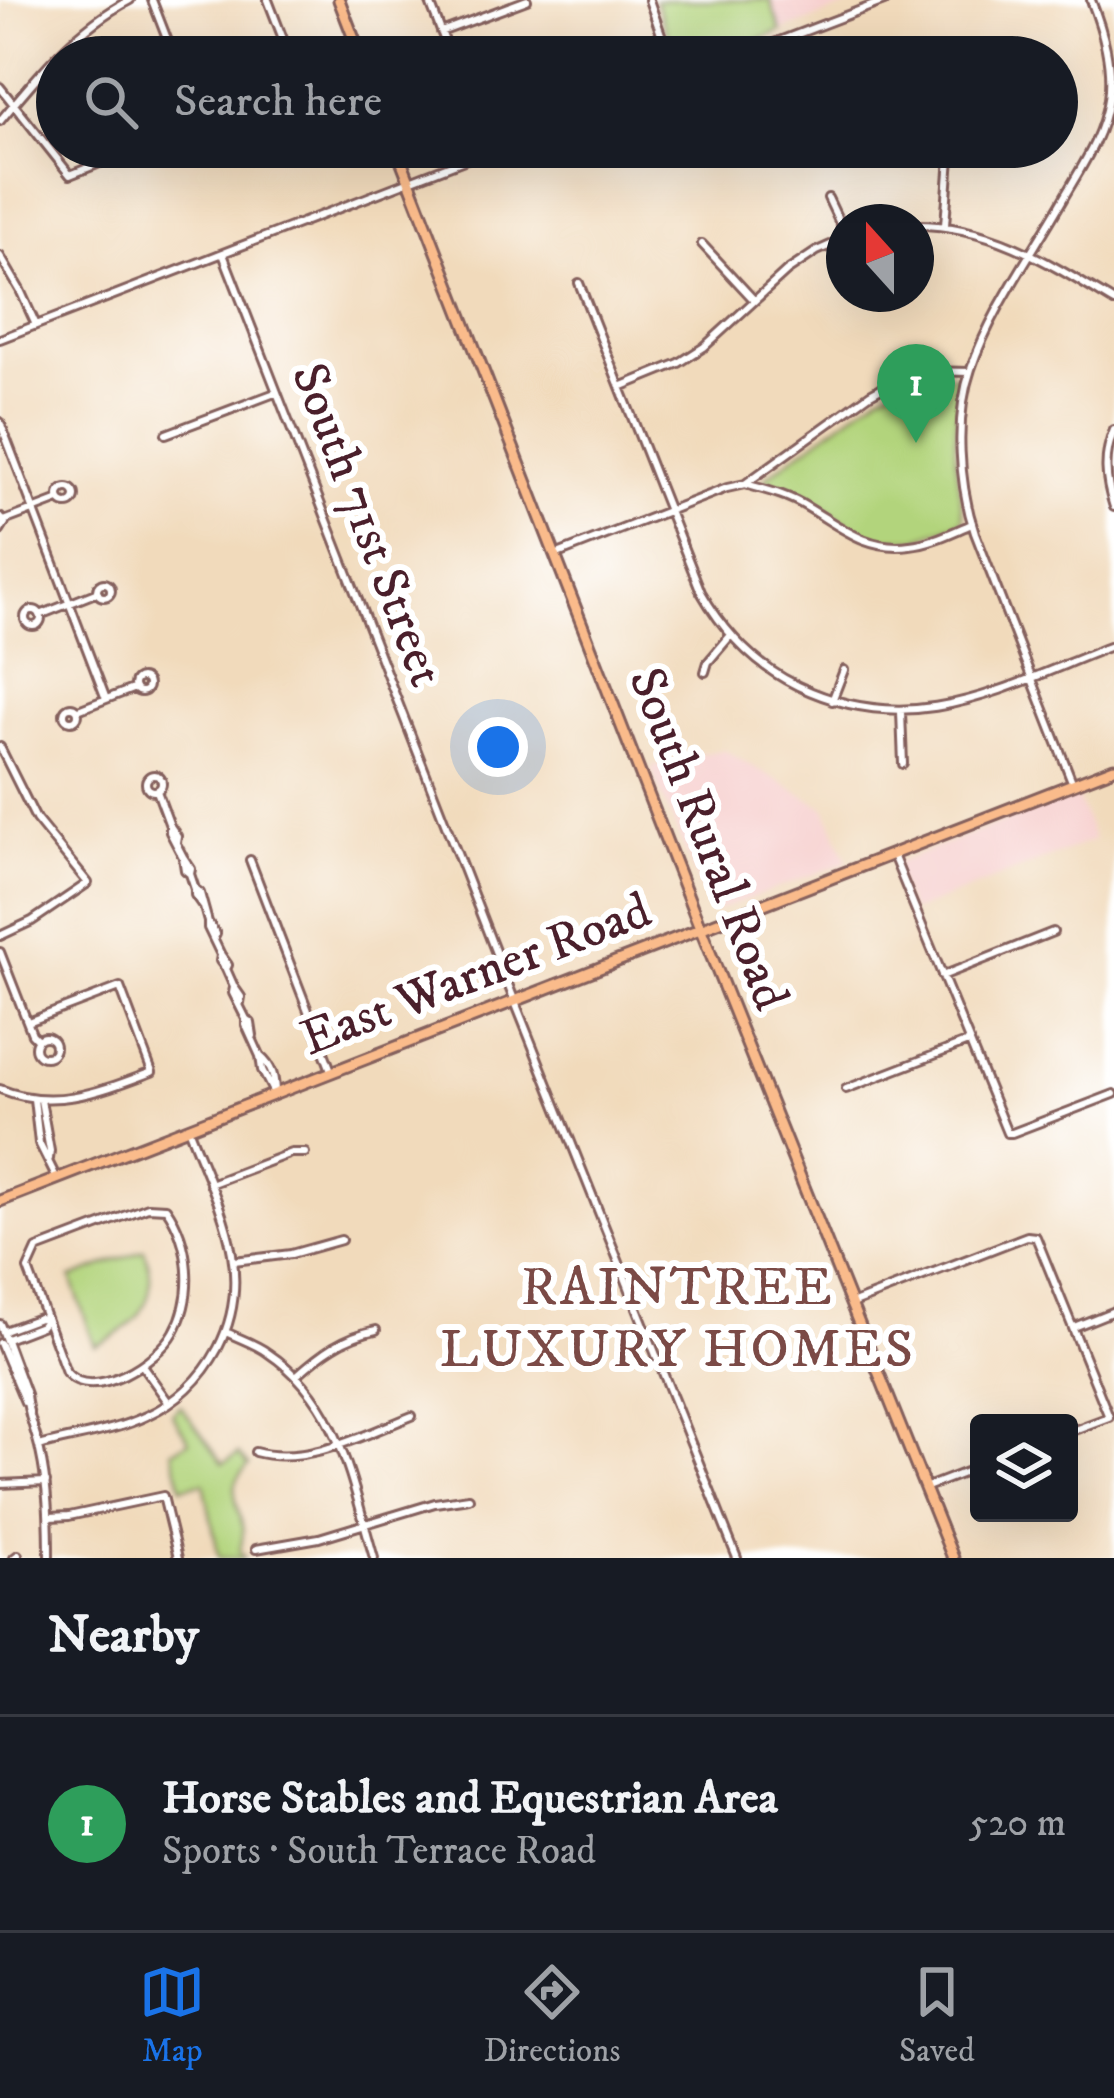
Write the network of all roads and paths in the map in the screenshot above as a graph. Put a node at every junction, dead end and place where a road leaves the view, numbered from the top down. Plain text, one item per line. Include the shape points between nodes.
1 (130, 0) edge
2 (152, 0) edge
3 (268, 0) edge
4 (339, 0) edge
5 (429, 0) edge
6 (527, 0) edge
7 (650, 0) edge
8 (887, 0) edge
9 (1090, 0) edge
10 (441, 32) junction
11 (79, 36) edge
12 (165, 36) edge
13 (282, 36) edge
14 (353, 36) edge
15 (443, 36) edge
16 (662, 36) edge
17 (792, 36) edge
18 (36, 77) edge
19 (0, 87) edge
20 (14, 104) junction
21 (0, 121) edge
22 (36, 132) edge
23 (404, 168) edge
24 (445, 168) edge
25 (949, 168) edge
26 (410, 182) junction
27 (828, 198) dead end
28 (831, 204) edge
29 (934, 225) edge
30 (945, 225) junction
31 (702, 244) dead end
32 (826, 246) edge
33 (223, 254) junction
34 (1033, 254) junction
35 (0, 256) edge
36 (579, 284) dead end
37 (754, 300) junction
38 (1114, 302) edge
39 (36, 326) junction
40 (0, 339) edge
41 (970, 372) junction
42 (620, 387) junction
43 (276, 392) junction
44 (0, 422) edge
45 (1114, 430) edge
46 (166, 434) dead end
47 (745, 484) junction
48 (59, 500) dead end
49 (1114, 507) edge
50 (33, 510) junction
51 (669, 512) junction
52 (2, 519) edge
53 (972, 524) junction
54 (0, 531) edge
55 (555, 555) junction
56 (98, 592) dead end
57 (68, 604) junction
58 (40, 615) dead end
59 (731, 634) junction
60 (1114, 645) edge
61 (844, 670) dead end
62 (705, 672) dead end
63 (1031, 676) junction
64 (135, 688) dead end
65 (106, 699) junction
66 (832, 701) junction
67 (77, 710) dead end
68 (901, 712) junction
69 (0, 747) edge
70 (903, 764) dead end
71 (1114, 768) edge
72 (1073, 784) junction
73 (157, 791) dead end
74 (893, 854) junction
75 (250, 860) dead end
76 (701, 930) junction
77 (1053, 932) dead end
78 (0, 936) edge
79 (0, 952) edge
80 (942, 976) junction
81 (515, 1002) junction
82 (28, 1022) junction
83 (38, 1040) dead end
84 (968, 1042) junction
85 (332, 1073) junction
86 (0, 1089) edge
87 (846, 1089) dead end
88 (1114, 1094) edge
89 (275, 1095) junction
90 (38, 1100) junction
91 (188, 1128) junction
92 (304, 1153) dead end
93 (57, 1179) junction
94 (210, 1184) junction
95 (0, 1201) edge
96 (341, 1240) dead end
97 (234, 1261) junction
98 (851, 1304) junction
99 (1114, 1311) edge
100 (46, 1319) junction
101 (1074, 1327) junction
102 (376, 1330) dead end
103 (226, 1332) junction
104 (2, 1336) edge
105 (142, 1365) junction
106 (296, 1376) junction
107 (169, 1403) junction
108 (412, 1417) dead end
109 (1078, 1429) edge
110 (340, 1444) junction
111 (39, 1446) junction
112 (255, 1452) dead end
113 (970, 1470) edge
114 (46, 1482) junction
115 (0, 1484) edge
116 (924, 1488) junction
117 (469, 1498) dead end
118 (50, 1517) junction
119 (364, 1525) junction
120 (256, 1549) dead end
121 (49, 1558) edge
122 (178, 1558) edge
123 (374, 1558) edge
124 (737, 1558) edge
125 (952, 1558) edge

1 - 11 street
2 - 12 street
3 - 13 street
4 - 14 main road
5 - 10 street
6 - 10 street
7 - 16 street
8 - 17 street
9 - 34 street via 1108,58 1100,135
10 - 15 street
18 - 20 street
19 - 20 street
20 - 21 street
20 - 22 street
23 - 26 main road, South Rural Road
24 - 26 street
25 - 30 street
26 - 33 street
26 - 55 main road, South Rural Road
27 - 28 street
29 - 30 street
30 - 34 street
31 - 37 street
32 - 37 street
33 - 39 street
33 - 43 street, South 71st Street
34 - 38 street
34 - 41 street
35 - 39 street
36 - 42 street
37 - 42 street via 704,347
39 - 40 street
41 - 47 street via 899,378
41 - 53 street via 961,466
42 - 51 street
43 - 46 street
43 - 81 street, South 71st Street
44 - 50 street
45 - 49 street via 1106,472
47 - 51 street
47 - 53 street via 876,545 927,542
48 - 50 street
50 - 52 street
50 - 57 street
51 - 55 street
51 - 59 street via 701,592
52 - 54 street
53 - 63 street
55 - 76 main road, South Rural Road
56 - 57 street
57 - 58 street
57 - 65 street
59 - 62 street
59 - 66 street via 785,680
60 - 63 street
61 - 66 street
63 - 68 street via 972,700
63 - 72 street
64 - 65 street
65 - 67 street
66 - 68 street
68 - 70 street
69 - 78 street via 36,819 88,884
71 - 72 main road, East Warner Road
72 - 74 main road, East Warner Road
73 - 89 street
74 - 76 main road, East Warner Road
74 - 80 street
75 - 85 street
76 - 81 main road, East Warner Road
76 - 98 main road, South Rural Road
77 - 80 street
79 - 82 street
80 - 84 street
81 - 85 main road, East Warner Road
81 - 124 street, South 71st Street
82 - 83 street
82 - 90 street via 120,987 152,1072 74,1098
84 - 87 street
84 - 88 street via 1007,1133
85 - 89 main road, East Warner Road
86 - 90 street
89 - 91 main road, East Warner Road
90 - 93 street via 43,1154
91 - 93 main road, East Warner Road
91 - 94 street
92 - 94 street
93 - 95 main road, East Warner Road
94 - 97 street
96 - 97 street
97 - 103 street
98 - 101 street via 1027,1236 1036,1237
98 - 116 main road, South Rural Road
99 - 101 street
100 - 104 street
100 - 105 street via 73,1380 106,1381
100 - 105 street via 28,1269 37,1249 148,1207 166,1208 188,1285 175,1332
101 - 109 street via 1109,1417
102 - 106 street via 339,1342
103 - 106 street
103 - 107 street via 204,1372
104 - 111 street
105 - 107 street
106 - 110 street
107 - 111 street via 128,1424
108 - 110 street
110 - 112 street via 274,1457
110 - 119 street
111 - 114 street
113 - 116 street
114 - 115 street
114 - 118 street
116 - 125 main road, South Rural Road
117 - 119 street
118 - 121 street
118 - 122 street via 163,1496
119 - 120 street
119 - 123 street

